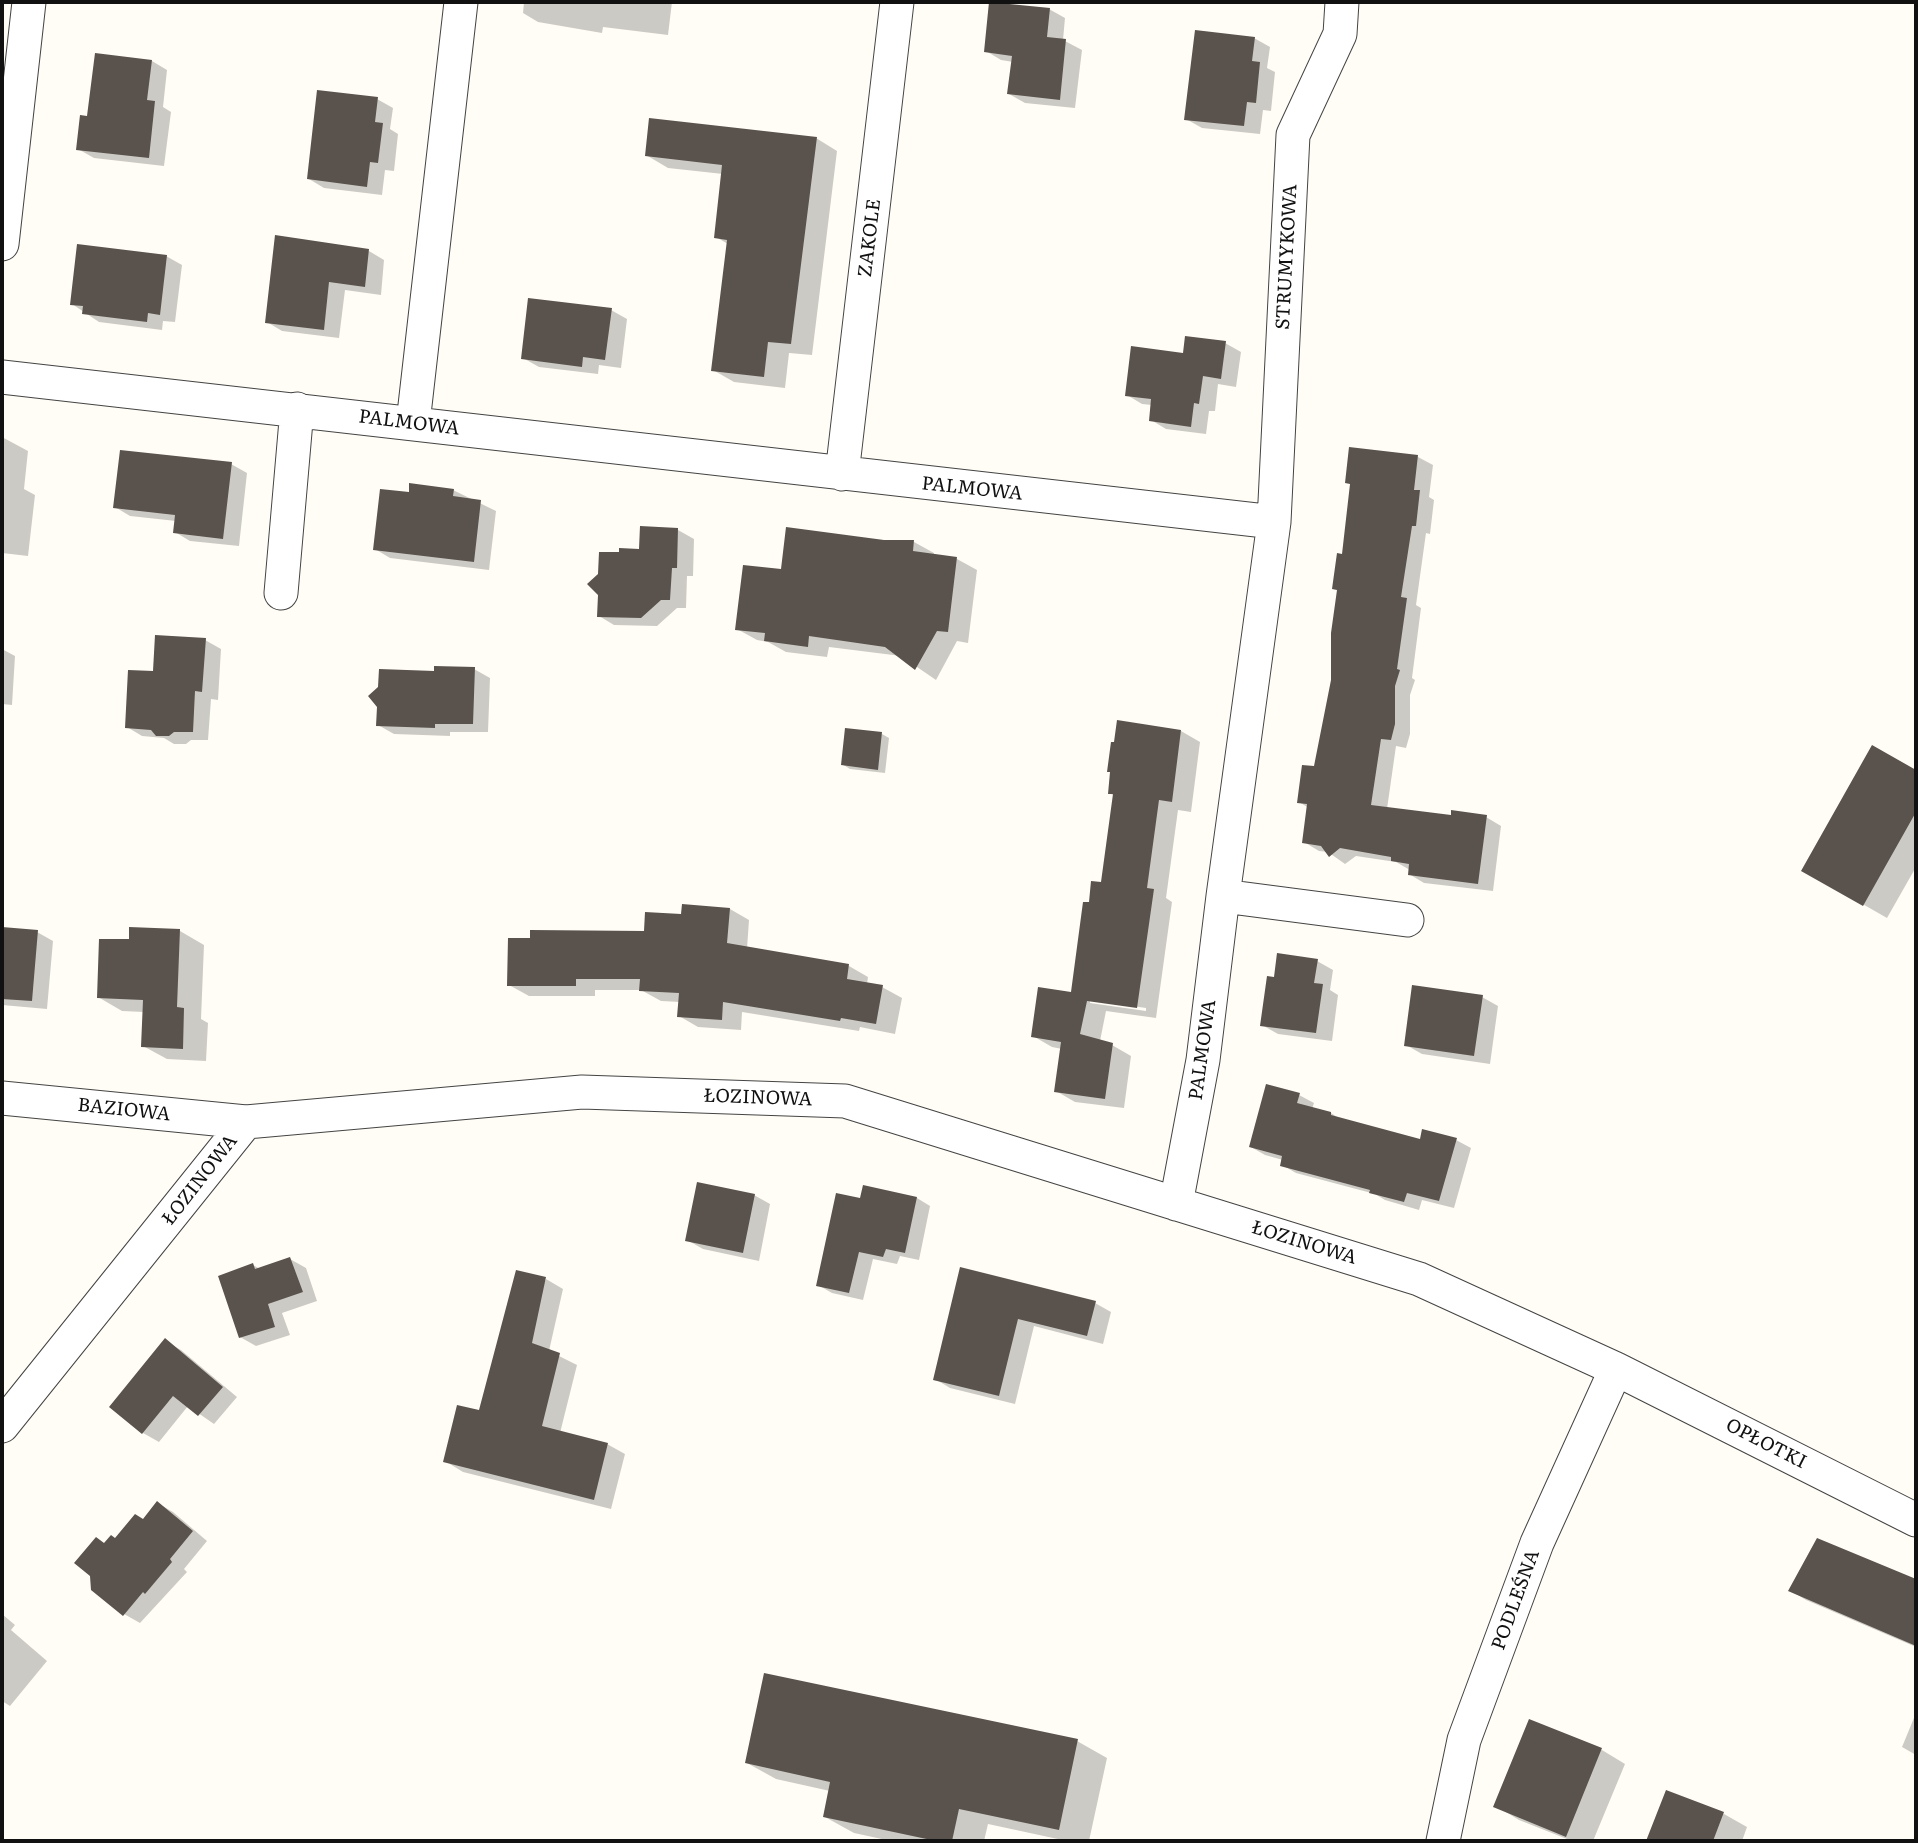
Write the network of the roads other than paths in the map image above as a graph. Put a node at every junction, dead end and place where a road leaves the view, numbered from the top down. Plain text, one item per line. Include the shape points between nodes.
1 (29, 2) edge
2 (461, 2) edge
3 (897, 2) edge
4 (1342, 2) edge
5 (2, 244) edge
6 (2, 377) edge
7 (297, 410) junction
8 (413, 423) junction
9 (842, 474) junction
10 (1274, 522) junction
11 (281, 593) dead end
12 (1223, 896) junction
13 (1407, 920) dead end
14 (2, 1098) edge
15 (246, 1122) junction
16 (1177, 1204) junction
17 (1616, 1369) junction
18 (2, 1426) edge
19 (1916, 1520) edge
20 (1443, 1841) edge

1 - 5 street
2 - 8 street
3 - 9 street, ZAKOLE
4 - 10 street, STRUMYKOWA via 1340,34 1293,135
6 - 7 street, PALMOWA
7 - 8 street, PALMOWA
7 - 11 street
8 - 9 street, PALMOWA
9 - 10 street, PALMOWA
10 - 12 street, PALMOWA
12 - 13 street
12 - 16 street, PALMOWA via 1203,1060
14 - 15 street, BAZIOWA
15 - 16 street, ŁOZINOWA via 582,1092 845,1101
15 - 18 street, ŁOZINOWA
16 - 17 street, ŁOZINOWA via 1419,1279
17 - 19 street, OPŁOTKI
17 - 20 street, PODLEŚNA via 1537,1543 1464,1740

